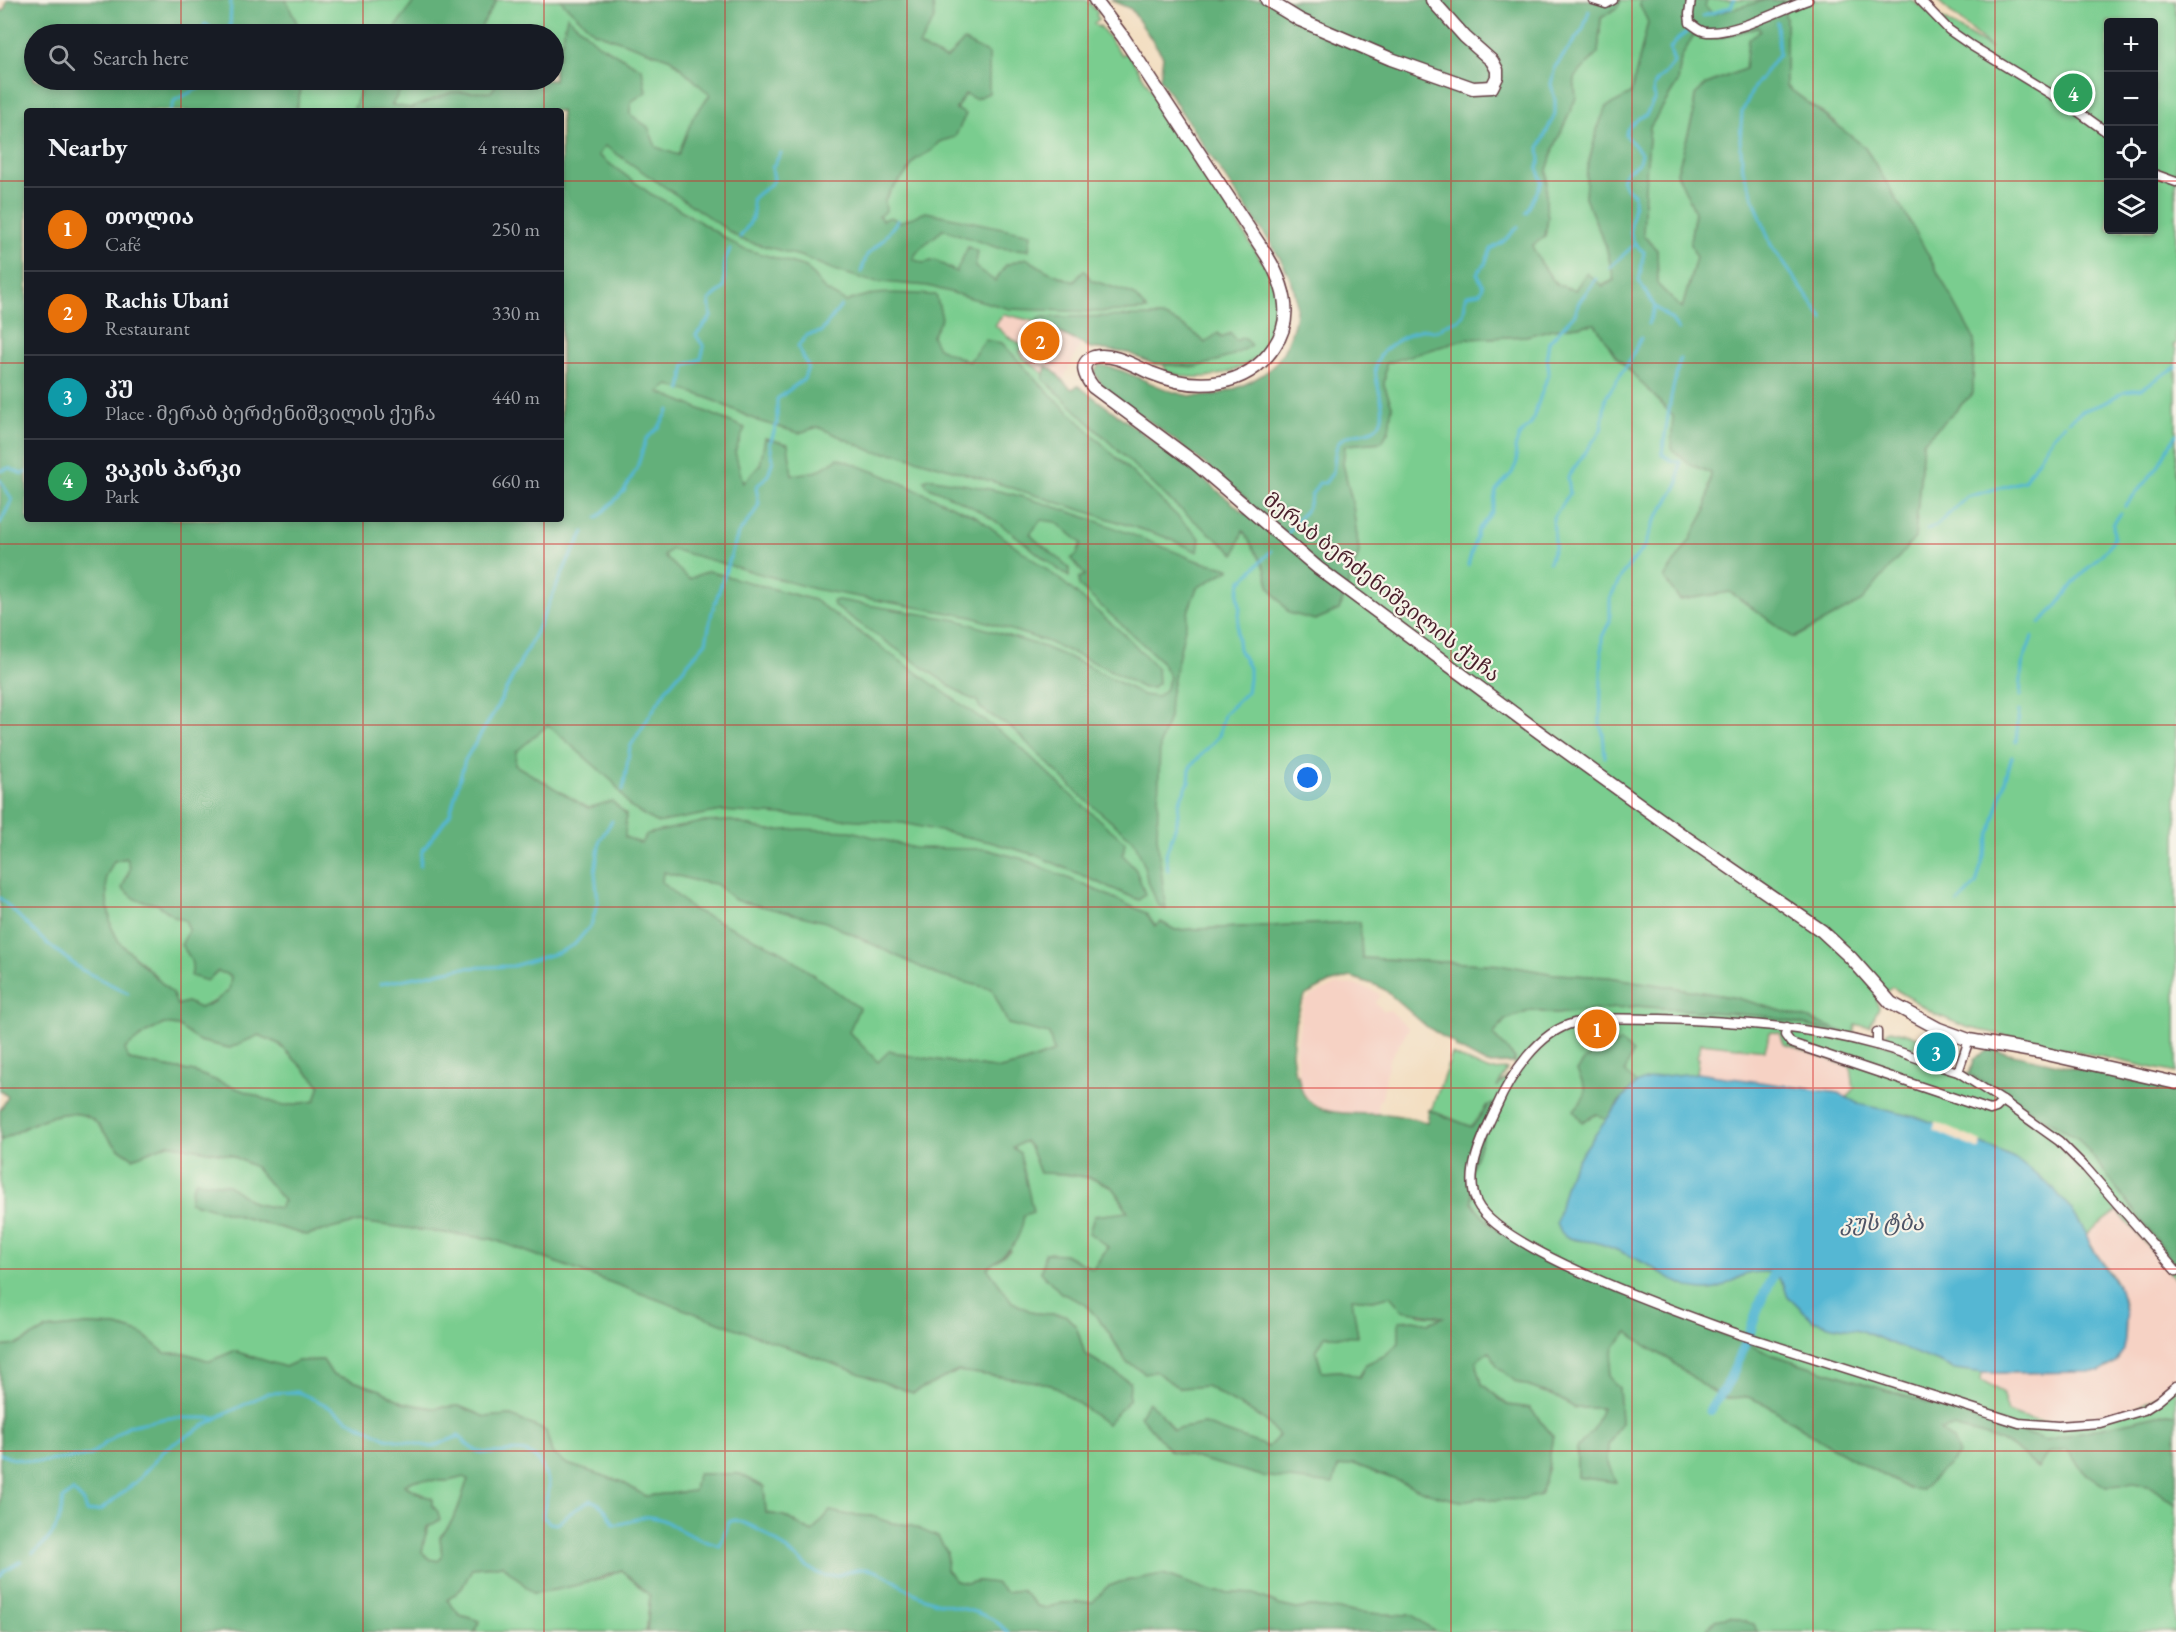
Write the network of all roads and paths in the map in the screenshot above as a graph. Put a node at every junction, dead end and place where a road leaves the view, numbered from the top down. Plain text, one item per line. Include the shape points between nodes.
1 (1095, 0) edge
2 (1267, 0) edge
3 (1432, 0) edge
4 (1593, 0) edge
5 (1613, 0) edge
6 (1691, 0) edge
7 (1808, 0) edge
8 (1920, 0) edge
9 (2104, 129) edge
10 (2158, 176) edge
11 (2176, 182) edge
12 (1787, 1027) junction
13 (1877, 1032) dead end
14 (1969, 1040) junction
15 (1877, 1045) junction
16 (1958, 1072) junction
17 (2176, 1083) edge
18 (2003, 1101) junction
19 (2176, 1271) edge
20 (2176, 1386) edge

1 - 14 street, მერაბ ბერძენიშვილის ქუჩა via 1267,256 1282,286 1286,311 1281,334 1268,356 1237,378 1206,384 1185,383 1124,361 1098,357 1087,362 1083,371 1086,379 1194,462 1318,568 1539,732 1822,931 1891,1003
2 - 3 street via 1300,20 1391,59 1473,88 1492,87 1497,77 1492,61
4 - 5 street via 1606,4
6 - 7 street via 1690,22 1707,32 1742,27
8 - 9 street via 1949,30
10 - 11 street
12 - 15 street
12 - 18 street via 1785,1035 1791,1043 1990,1110
12 - 20 street via 1629,1018 1569,1024 1535,1048 1508,1086 1483,1136 1475,1165 1473,1191 1477,1203 1494,1222 1522,1242 1610,1283 1738,1334 2019,1423 2100,1423 2144,1410
13 - 15 street
14 - 16 street
14 - 17 street, მერაბ ბერძენიშვილის ქუჩა
15 - 16 street
16 - 18 street
18 - 19 street via 2059,1141

